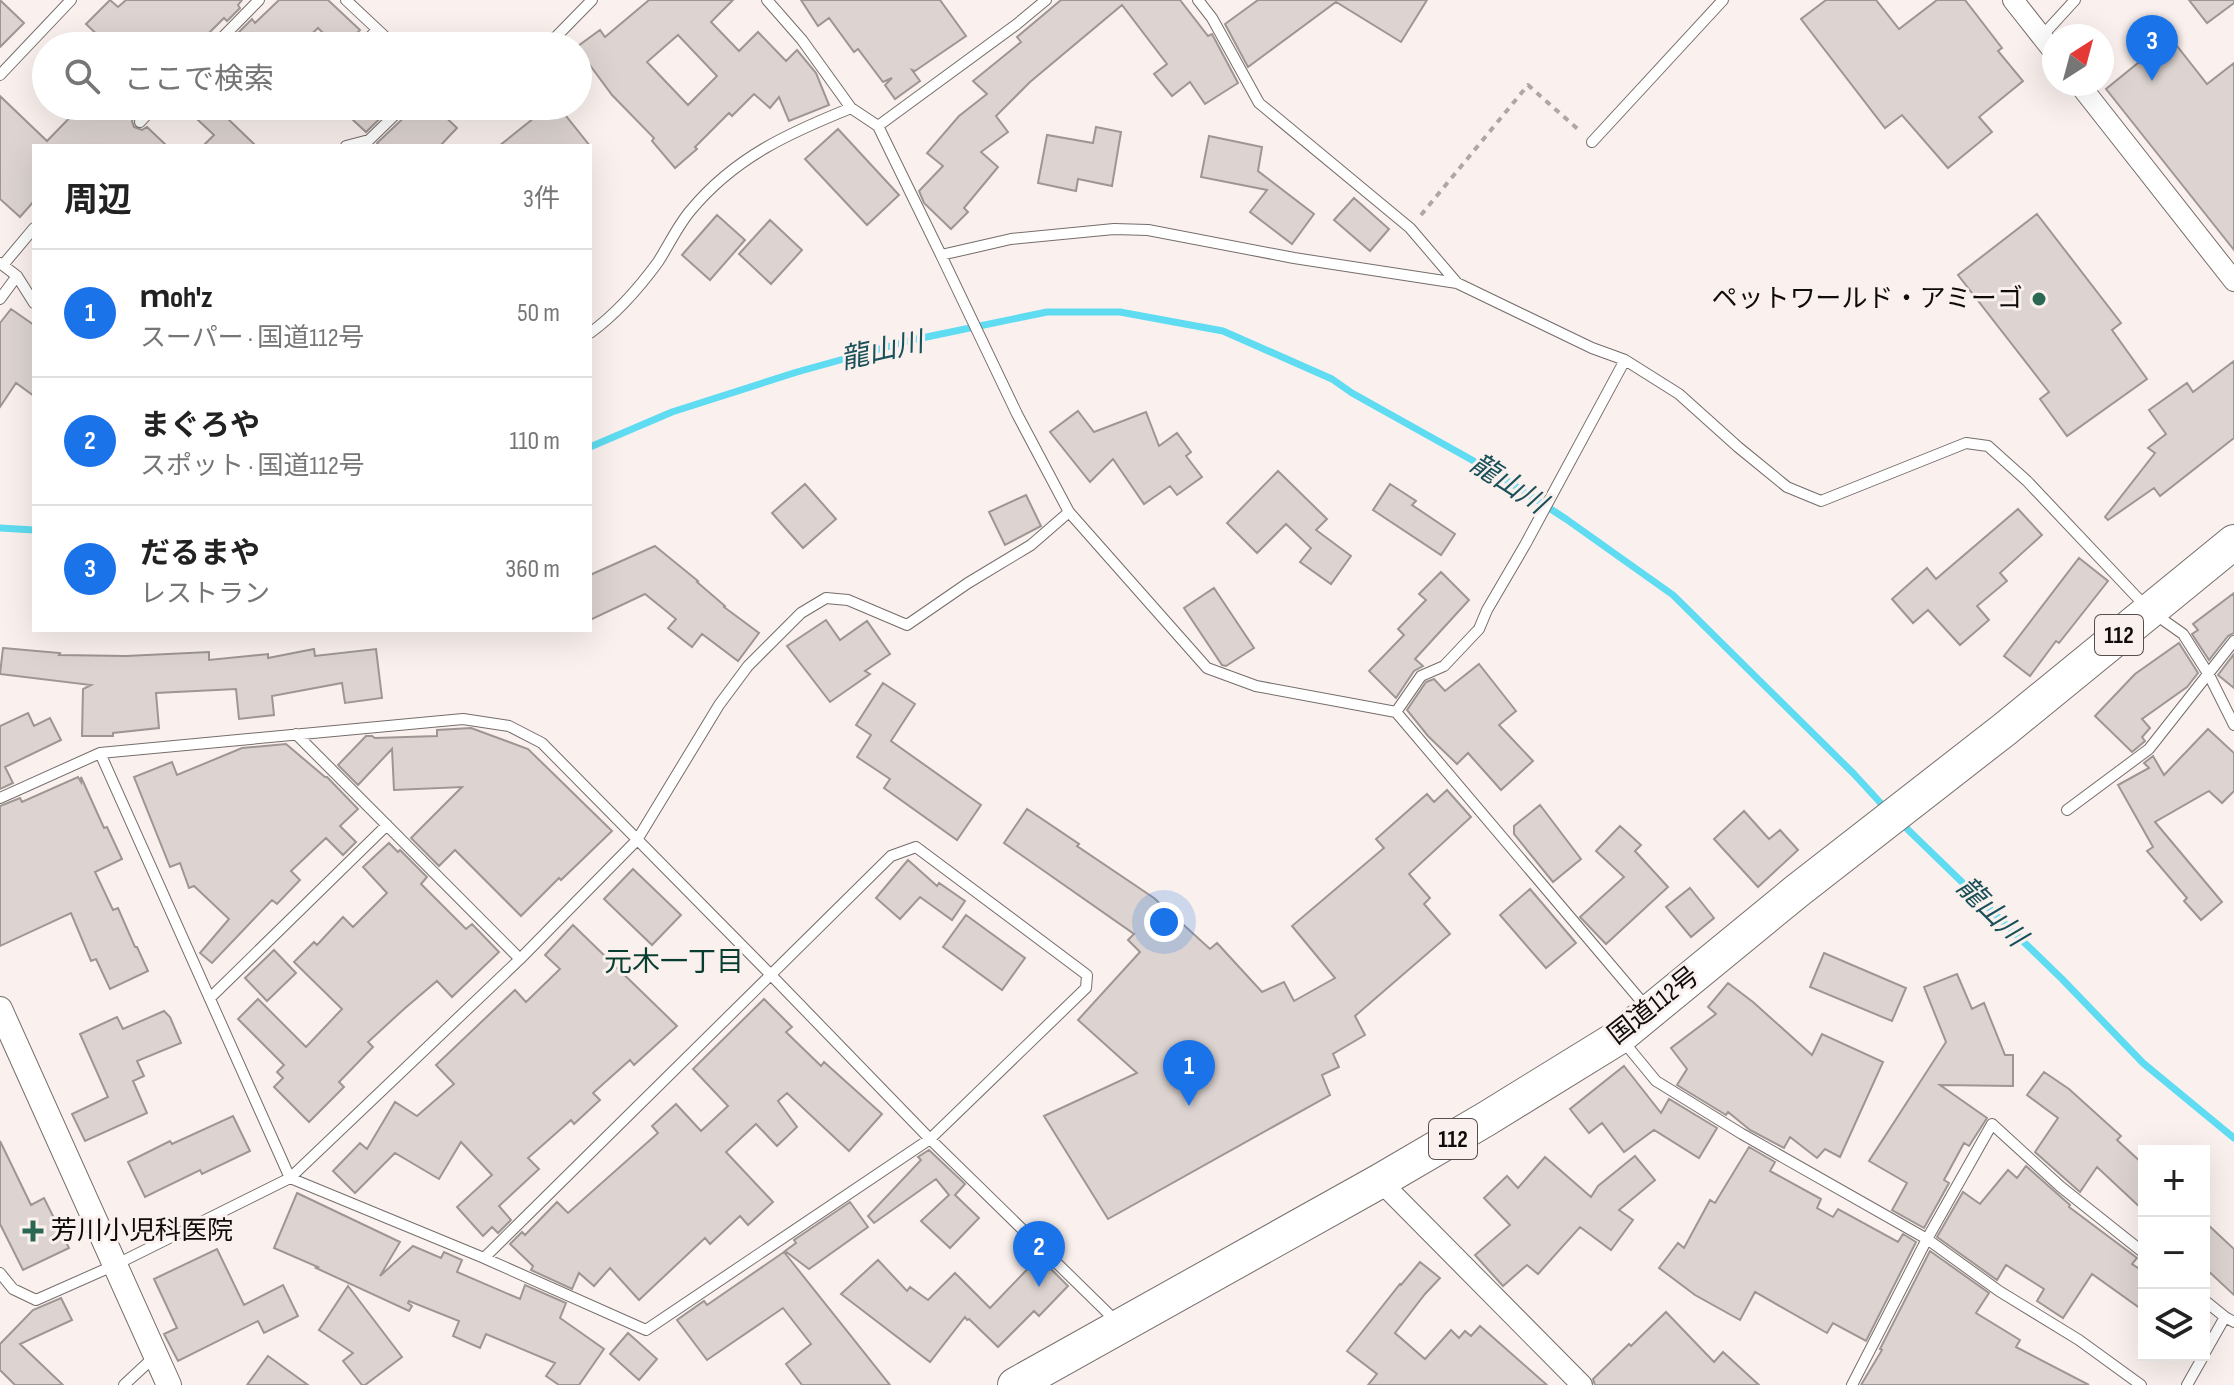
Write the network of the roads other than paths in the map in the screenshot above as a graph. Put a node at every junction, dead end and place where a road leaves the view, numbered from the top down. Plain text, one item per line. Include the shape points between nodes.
1 (71, 0) edge
2 (259, 0) edge
3 (346, 0) edge
4 (592, 0) edge
5 (767, 0) edge
6 (1046, 0) edge
7 (1198, 0) edge
8 (1723, 0) edge
9 (2013, 0) edge
10 (2075, 0) edge
11 (2060, 24) edge
12 (377, 30) joint
13 (41, 32) edge
14 (228, 32) edge
15 (379, 32) edge
16 (561, 32) edge
17 (2042, 36) edge
18 (32, 41) edge
19 (0, 75) edge
20 (2088, 96) edge
21 (851, 108) junction
22 (390, 120) edge
23 (878, 126) junction
24 (1592, 142) road end
25 (354, 144) edge
26 (32, 230) edge
27 (941, 255) junction
28 (2, 264) edge
29 (17, 276) junction
30 (2234, 281) edge
31 (1457, 283) junction
32 (0, 299) edge
33 (32, 300) edge
34 (592, 331) edge
35 (1625, 360) junction
36 (1069, 512) junction
37 (2234, 542) edge
38 (2149, 610) junction
39 (2234, 641) edge
40 (2209, 675) junction
41 (1396, 712) junction
42 (2234, 725) edge
43 (296, 734) junction
44 (100, 753) junction
45 (0, 798) edge
46 (2067, 810) dead end
47 (387, 825) junction
48 (637, 840) junction
49 (520, 959) junction
50 (771, 975) junction
51 (210, 998) junction
52 (0, 1009) edge
53 (1649, 1011) junction
54 (1619, 1037) junction
55 (930, 1139) junction
56 (290, 1178) junction
57 (1380, 1181) junction
58 (1927, 1239) junction
59 (2138, 1248) edge
60 (484, 1258) junction
61 (115, 1265) junction
62 (0, 1273) edge
63 (2210, 1305) edge
64 (2229, 1319) edge
65 (1121, 1326) junction
66 (2210, 1346) edge
67 (155, 1355) junction
68 (2201, 1361) edge
69 (124, 1385) edge
70 (169, 1385) edge
71 (1015, 1385) edge
72 (1582, 1385) edge
73 (1852, 1385) edge
74 (2141, 1385) edge
75 (2187, 1385) edge

1 - 13 lane
2 - 14 lane
3 - 12 lane
4 - 16 lane
5 - 21 lane
6 - 23 lane
7 - 31 lane via 1259,103 1410,228
8 - 24 lane
9 - 17 street
10 - 11 lane
12 - 15 lane
18 - 19 lane
20 - 30 street
21 - 23 lane
21 - 34 lane via 789,134 742,162 691,210 656,265
22 - 25 lane via 369,140
23 - 27 lane
26 - 28 lane
27 - 31 lane via 1011,239 1148,230
27 - 36 lane
28 - 29 lane
29 - 32 lane
29 - 33 lane
31 - 35 lane
35 - 38 lane via 1679,394 1787,487 1821,501 1966,443 1988,446
35 - 41 lane via 1479,629 1444,666 1421,676
36 - 41 lane via 1207,668 1256,686
36 - 48 lane via 1031,545 907,625 848,600 826,598 801,613 748,666 719,705
37 - 38 highway, 国道112号 / 112
38 - 40 lane via 2183,634
38 - 53 highway, 国道112号 / 112
39 - 40 lane
40 - 42 lane
40 - 46 lane via 2149,749
41 - 53 lane
43 - 44 lane
43 - 47 lane
43 - 48 lane via 463,719 509,726 542,743
44 - 45 lane
44 - 51 lane
47 - 49 lane
47 - 51 lane
48 - 49 lane
48 - 50 lane
49 - 56 lane
50 - 55 lane
50 - 55 lane via 891,856 916,847 1087,975 1086,988
50 - 60 lane
51 - 56 lane
52 - 61 street
53 - 54 highway, 国道112号 / 112
54 - 57 highway, 国道112号 / 112
54 - 58 lane via 1656,1081
55 - 60 lane via 646,1330
55 - 65 lane
56 - 60 lane
56 - 61 lane
57 - 65 highway, 国道112号 / 112
57 - 72 street
58 - 59 lane via 1992,1124
58 - 73 lane
58 - 74 lane
61 - 62 lane via 36,1300 13,1289
61 - 67 street
63 - 64 lane
64 - 66 lane
65 - 71 highway, 国道112号 / 112
67 - 69 lane
67 - 70 street
68 - 75 lane

